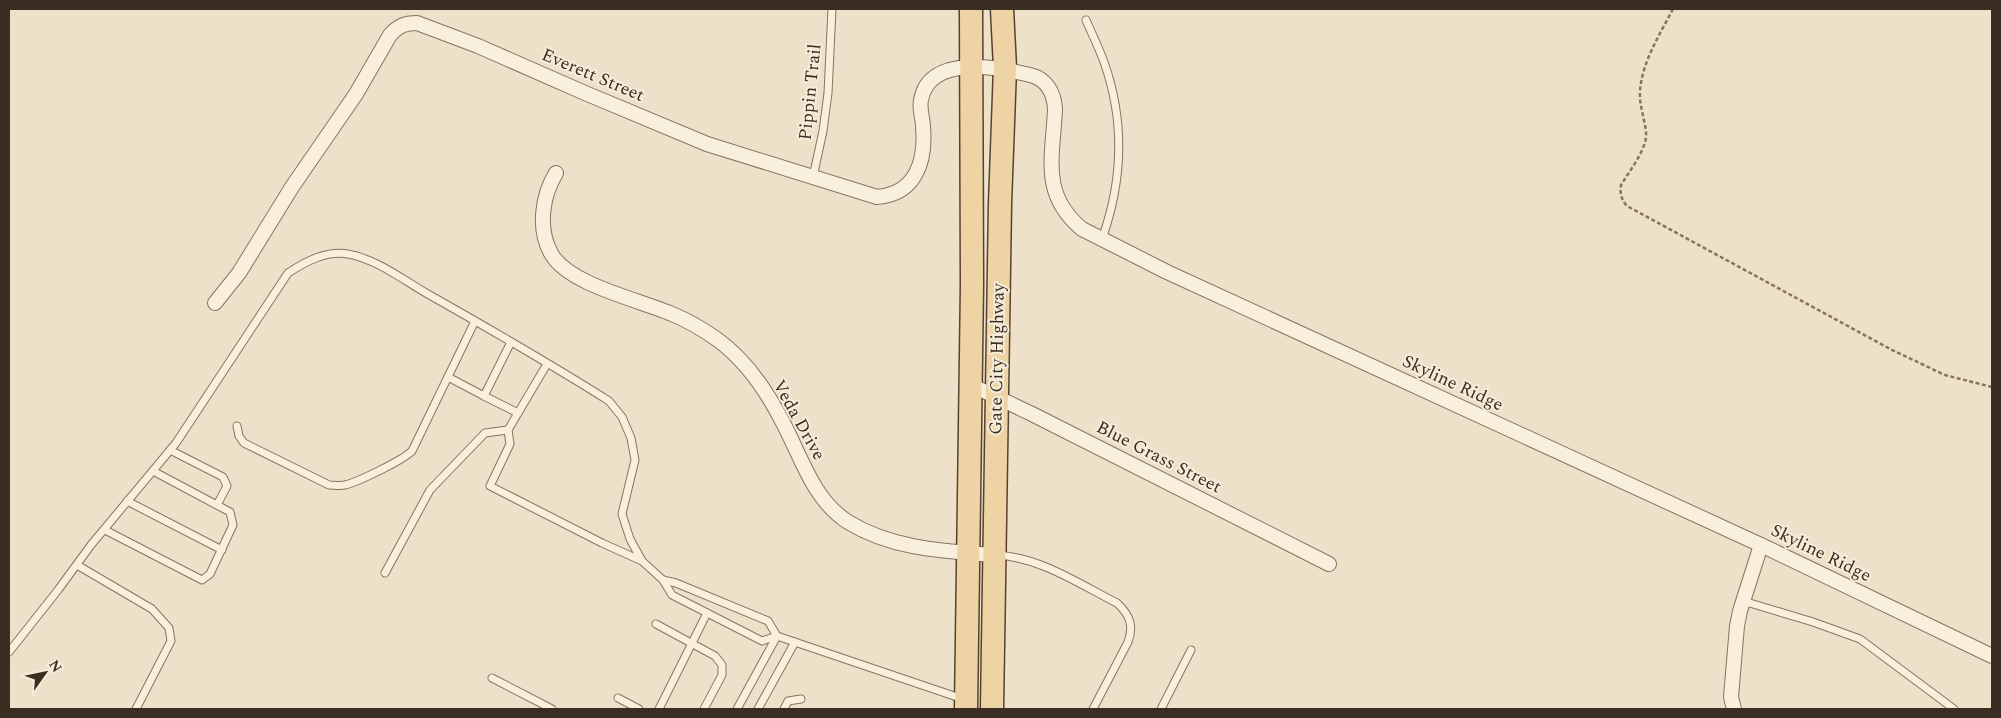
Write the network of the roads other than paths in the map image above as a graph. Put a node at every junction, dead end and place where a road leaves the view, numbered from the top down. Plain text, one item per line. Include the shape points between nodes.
1 (832, 9) edge
2 (971, 9) edge
3 (1002, 9) edge
4 (1086, 20) dead end
5 (973, 68) junction
6 (1005, 68) junction
7 (556, 173) dead end
8 (813, 178) junction
9 (1102, 239) junction
10 (216, 303) dead end
11 (475, 321) junction
12 (511, 342) junction
13 (547, 364) junction
14 (448, 377) junction
15 (971, 385) junction
16 (484, 396) junction
17 (996, 397) junction
18 (518, 413) junction
19 (237, 426) dead end
20 (508, 430) junction
21 (170, 450) junction
22 (153, 471) junction
23 (127, 501) junction
24 (217, 505) junction
25 (105, 530) junction
26 (1761, 544) junction
27 (222, 550) junction
28 (968, 553) junction
29 (994, 555) junction
30 (642, 561) junction
31 (1329, 564) dead end
32 (77, 565) junction
33 (385, 573) dead end
34 (663, 580) junction
35 (1743, 601) junction
36 (707, 613) junction
37 (656, 624) dead end
38 (777, 636) junction
39 (795, 642) junction
40 (692, 643) junction
41 (1191, 650) dead end
42 (9, 652) edge
43 (1992, 656) edge
44 (492, 678) dead end
45 (618, 698) dead end
46 (801, 699) dead end
47 (972, 706) edge
48 (136, 709) edge
49 (552, 709) edge
50 (639, 709) edge
51 (659, 709) edge
52 (704, 709) edge
53 (737, 709) edge
54 (758, 709) edge
55 (784, 709) edge
56 (992, 709) edge
57 (1093, 709) edge
58 (1161, 709) edge
59 (1734, 709) edge
60 (1954, 709) edge

1 - 8 lane, Pippin Trail via 828,93
2 - 5 main road, Gate City Highway
3 - 6 main road, Gate City Highway
4 - 9 lane via 1109,78 1119,132 1117,188
5 - 6 street, Everett Street
5 - 8 street, Everett Street via 942,72 924,89 920,100 924,126 920,166 908,186 898,193 872,196
5 - 15 main road, Gate City Highway
6 - 9 street, Skyline Ridge via 1034,76 1051,90 1055,109 1054,193 1070,219
6 - 17 main road, Gate City Highway
7 - 28 street, Veda Drive via 545,195 544,229 552,255 560,266 600,287 696,325 734,354 766,393 782,419 812,483 829,506 846,520 887,540 924,549
8 - 10 street, Everett Street via 707,144 478,46 417,23 408,23 390,35 356,94
9 - 26 street, Skyline Ridge
11 - 12 lane
11 - 14 lane
11 - 21 lane via 369,261 347,254 326,255 306,261 288,273
12 - 13 lane
12 - 16 lane
13 - 18 lane
13 - 30 lane via 610,401 622,417 631,438 635,460 622,514
14 - 16 lane
14 - 19 lane via 412,451 405,458 345,485 329,485 244,443
15 - 17 street, Blue Grass Street
15 - 28 main road, Gate City Highway
16 - 18 lane
17 - 29 main road, Gate City Highway
17 - 31 street, Blue Grass Street
18 - 20 lane
20 - 30 lane via 510,444 490,486
20 - 33 lane via 485,433 430,490
21 - 22 lane
21 - 24 lane via 223,477 227,486
22 - 23 lane
22 - 24 lane
23 - 25 lane
23 - 27 lane
24 - 27 lane via 230,512 233,525
25 - 27 lane via 202,580 210,574
25 - 32 lane
26 - 35 street
26 - 43 street, Skyline Ridge
28 - 29 street, Veda Drive
28 - 47 main road, Gate City Highway
29 - 56 main road, Gate City Highway
29 - 57 lane via 1036,562 1118,603 1125,610 1132,632
30 - 34 lane
32 - 42 lane
32 - 48 lane via 152,609 169,628 171,641
34 - 36 lane via 672,595
34 - 38 lane via 768,621
35 - 59 street via 1735,646
35 - 60 lane via 1860,638
36 - 38 lane via 762,641
36 - 40 lane
37 - 40 lane
38 - 39 lane
38 - 53 lane
39 - 47 lane
39 - 54 lane
40 - 51 lane
40 - 52 lane via 715,656 722,665 722,675
41 - 58 lane
44 - 49 lane
45 - 50 lane
46 - 55 lane via 788,701

